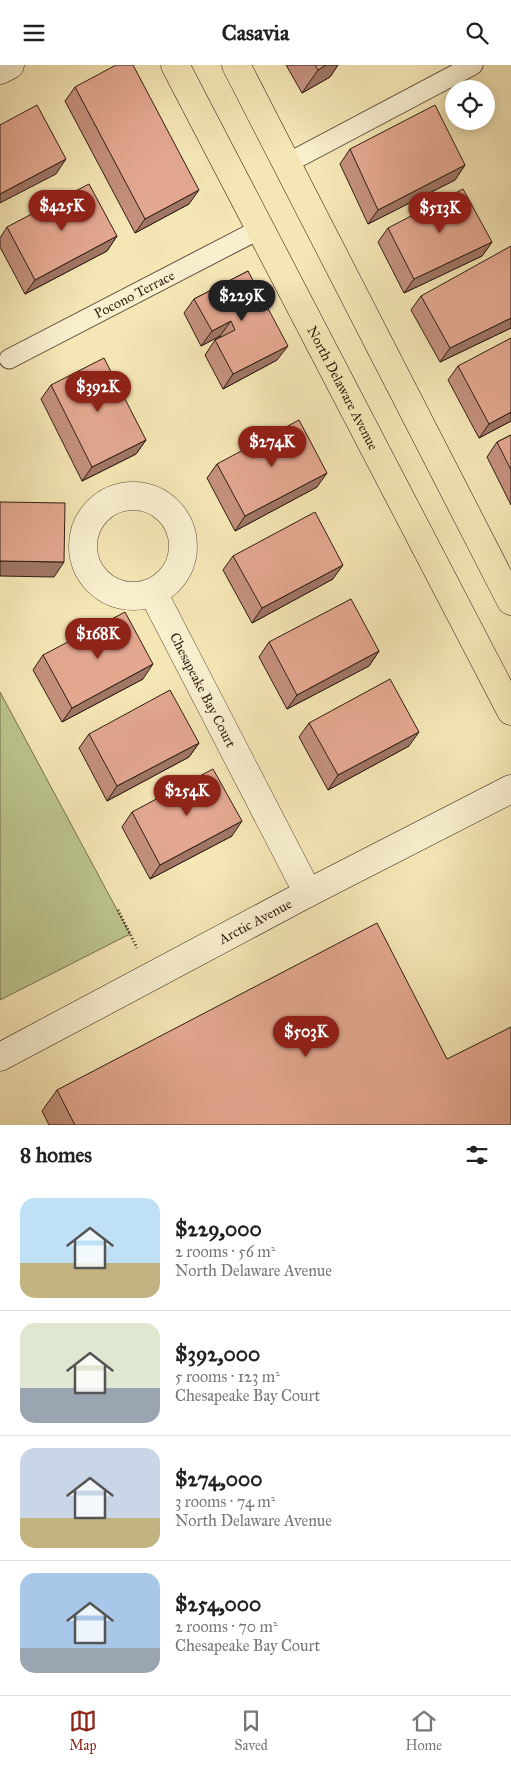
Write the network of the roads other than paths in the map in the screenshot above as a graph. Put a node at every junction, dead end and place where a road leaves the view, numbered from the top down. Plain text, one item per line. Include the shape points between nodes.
1 (10, 65) edge
2 (175, 65) edge
3 (236, 65) edge
4 (473, 65) edge
5 (0, 70) edge
6 (286, 164) junction
7 (260, 229) junction
8 (9, 359) dead end
9 (153, 593) dead end
10 (511, 601) edge
11 (511, 711) edge
12 (511, 789) edge
13 (308, 893) junction
14 (0, 1057) edge

1 - 5 street
2 - 7 highway, North Delaware Avenue
3 - 6 highway
4 - 6 lane
6 - 10 highway
7 - 8 lane, Pocono Terrace
7 - 11 highway, North Delaware Avenue
9 - 13 street, Chesapeake Bay Court
12 - 13 street, Arctic Avenue
13 - 14 street, Arctic Avenue

